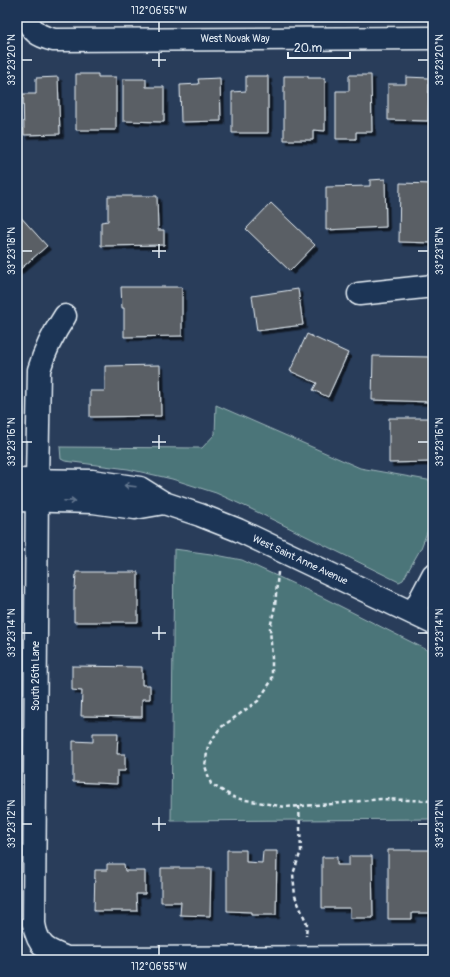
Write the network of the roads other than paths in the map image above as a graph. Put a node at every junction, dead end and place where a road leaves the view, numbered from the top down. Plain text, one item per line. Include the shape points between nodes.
1 (26, 17) edge
2 (433, 38) edge
3 (433, 286) edge
4 (359, 294) dead end
5 (65, 316) dead end
6 (27, 490) edge
7 (433, 575) edge
8 (413, 613) junction
9 (433, 624) edge
10 (433, 957) edge
11 (281, 959) edge

1 - 2 street, West Novak Way via 38,35 54,40
3 - 4 street
5 - 6 street, South 26th Lane via 50,339 39,370
6 - 8 street, West Saint Anne Avenue via 92,481 140,488 164,503 225,525
6 - 11 street, South 26th Lane via 36,936 42,946 66,958
7 - 8 street
8 - 9 street, West Saint Anne Avenue
10 - 11 street

